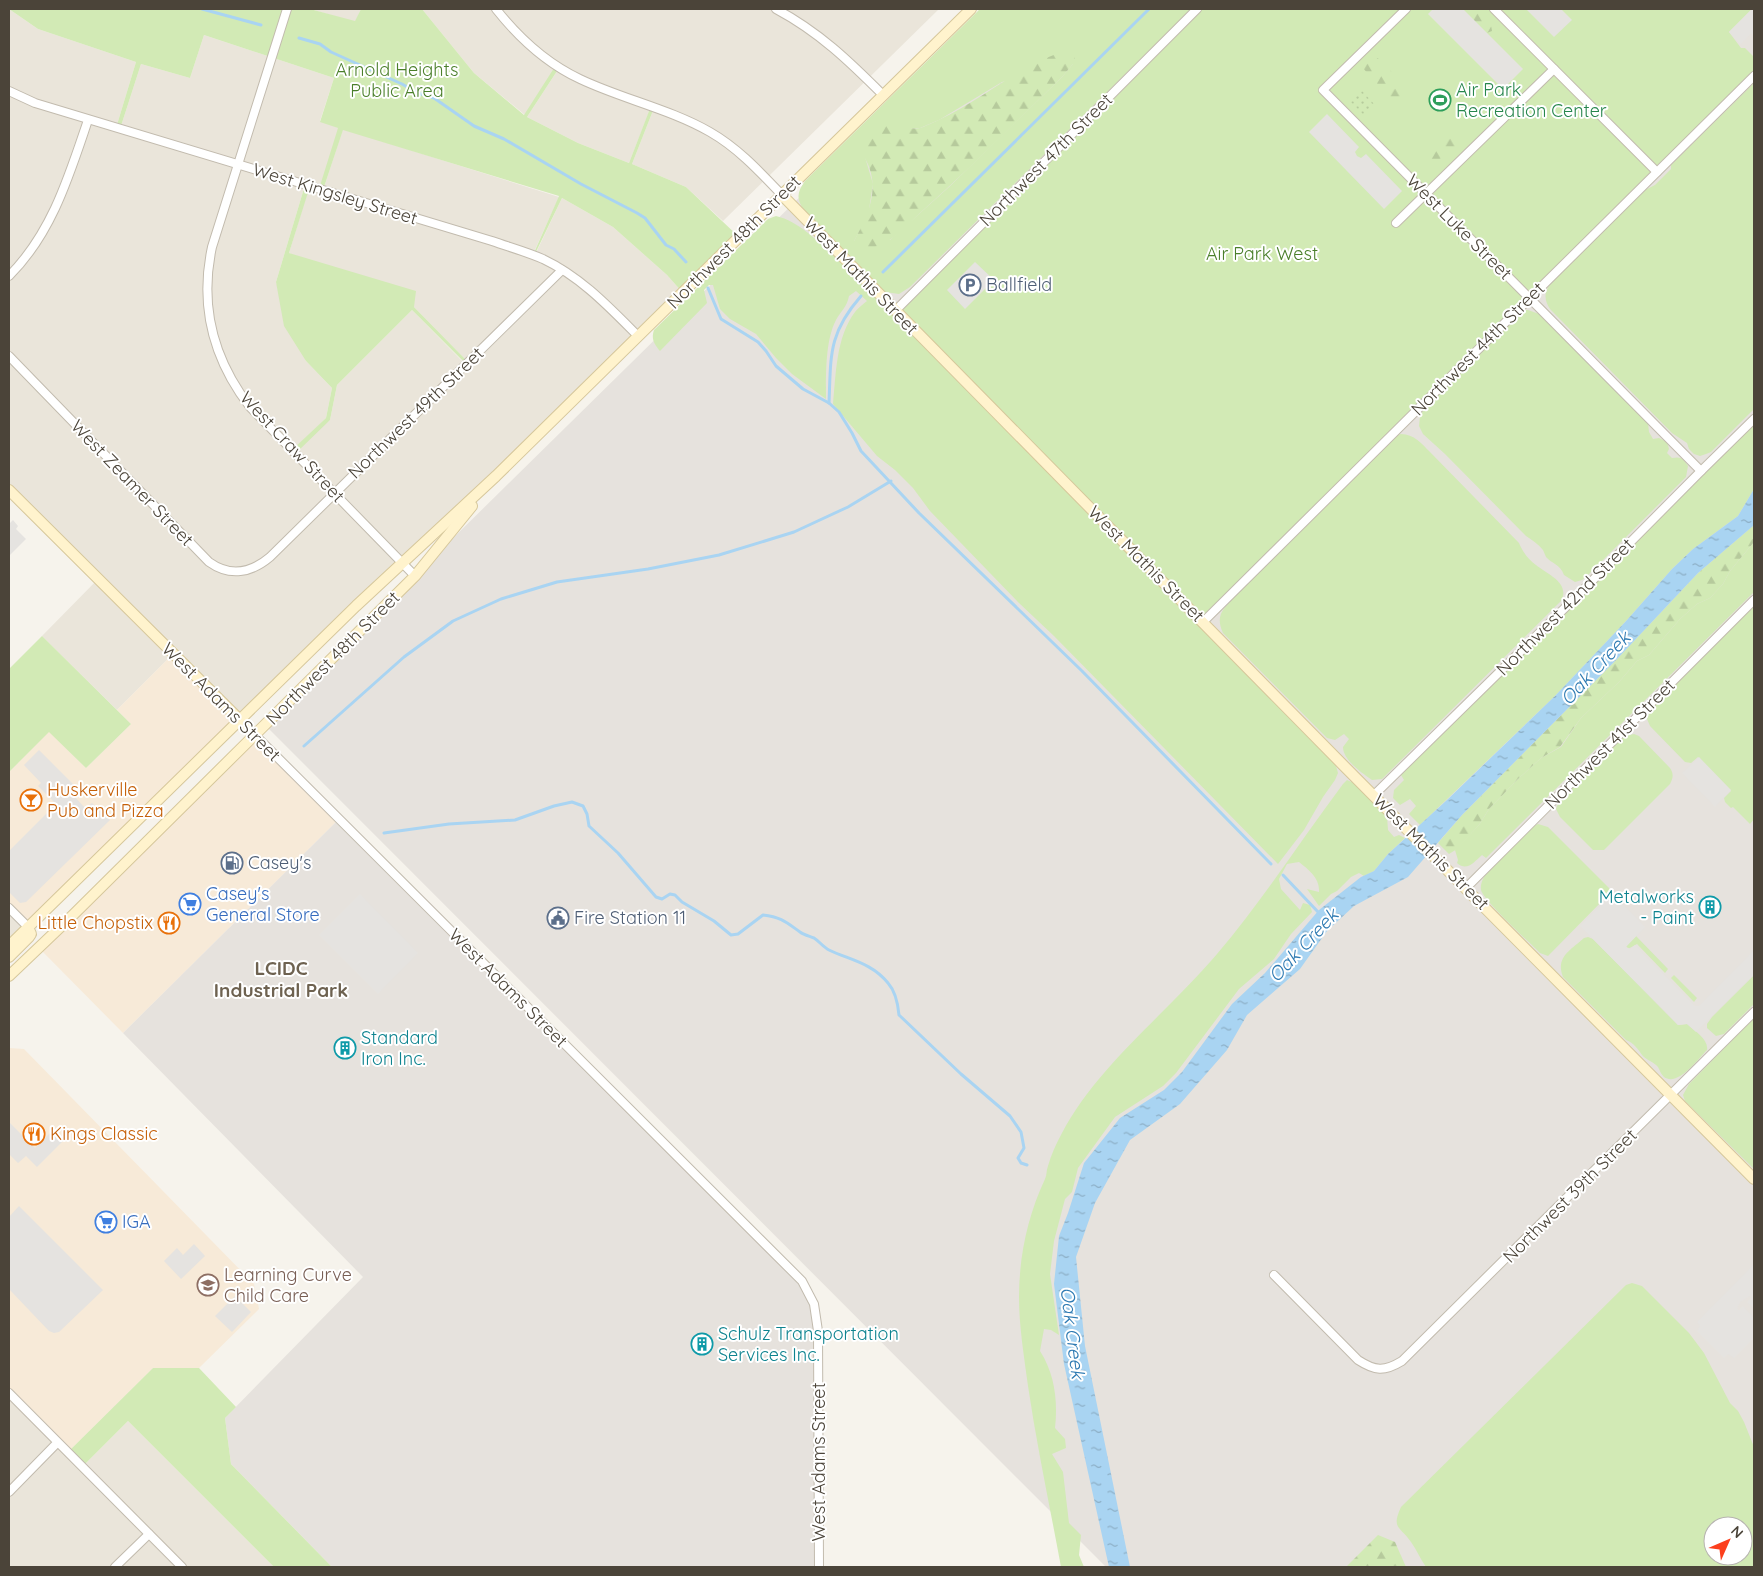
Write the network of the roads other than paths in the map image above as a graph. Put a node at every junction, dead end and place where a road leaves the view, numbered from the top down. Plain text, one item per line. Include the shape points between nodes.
1 (287, 9) edge
2 (496, 9) edge
3 (776, 9) edge
4 (971, 9) edge
5 (1198, 9) edge
6 (1406, 9) edge
7 (1494, 9) edge
8 (1554, 69) junction
9 (1754, 76) edge
10 (9, 92) edge
11 (883, 95) junction
12 (88, 120) junction
13 (238, 165) junction
14 (1657, 172) junction
15 (782, 194) junction
16 (1426, 194) junction
17 (1396, 223) dead end
18 (562, 270) junction
19 (9, 276) edge
20 (1530, 298) junction
21 (895, 311) junction
22 (638, 336) junction
23 (9, 356) edge
24 (1754, 419) edge
25 (1701, 471) junction
26 (496, 476) junction
27 (9, 490) edge
28 (334, 493) junction
29 (270, 557) joint
30 (403, 563) junction
31 (415, 576) junction
32 (1754, 600) edge
33 (1204, 622) junction
34 (241, 721) junction
35 (255, 735) junction
36 (1374, 795) junction
37 (1466, 888) junction
38 (9, 908) edge
39 (28, 927) junction
40 (9, 946) edge
41 (9, 957) edge
42 (9, 976) edge
43 (1754, 1012) edge
44 (1671, 1095) junction
45 (1754, 1179) edge
46 (1274, 1275) dead end
47 (9, 1393) edge
48 (58, 1443) junction
49 (9, 1492) edge
50 (149, 1534) junction
51 (116, 1567) edge
52 (182, 1567) edge
53 (819, 1567) edge

1 - 13 street, West Craw Street
2 - 15 street, West Mathis Street via 525,42 559,68 710,132 742,155
3 - 11 street via 823,38
4 - 11 main road, Northwest 48th Street
5 - 21 street, Northwest 47th Street
6 - 16 street, West Luke Street via 1323,90
7 - 8 street
8 - 14 street
8 - 16 street
9 - 14 street, Northwest 44th Street
10 - 12 street, West Kingsley Street
11 - 15 main road, Northwest 48th Street
12 - 13 street, West Kingsley Street
12 - 19 street via 55,210 36,243
13 - 18 street, West Kingsley Street via 492,241 533,255
13 - 28 street, West Craw Street via 208,268 207,300 214,338 228,375 250,407
14 - 20 street, Northwest 44th Street
15 - 21 main road, West Mathis Street
15 - 22 main road, Northwest 48th Street
16 - 17 street
16 - 20 street, West Luke Street
18 - 22 street, West Kingsley Street via 600,298
18 - 28 street, Northwest 49th Street
20 - 25 street, West Luke Street
20 - 33 street, Northwest 44th Street
21 - 33 main road, West Mathis Street
22 - 26 main road, Northwest 48th Street
23 - 29 street, West Zeamer Street via 209,562 225,570 240,572 257,567
24 - 25 street, Northwest 42nd Street
25 - 36 street, Northwest 42nd Street
26 - 30 main road, Northwest 48th Street
26 - 31 main road, Northwest 48th Street
27 - 34 main road, West Adams Street
28 - 29 street, Northwest 49th Street
28 - 30 street, West Craw Street
30 - 31 street, West Craw Street
30 - 34 main road, Northwest 48th Street
31 - 35 main road, Northwest 48th Street
32 - 37 street, Northwest 41st Street
33 - 36 main road, West Mathis Street
34 - 35 main road, West Adams Street
34 - 39 main road, Northwest 48th Street
35 - 42 main road, Northwest 48th Street
35 - 53 street, West Adams Street via 802,1281 814,1304 818,1331
36 - 37 main road, West Mathis Street
37 - 44 main road, West Mathis Street
38 - 39 street
39 - 40 main road, Northwest 48th Street
39 - 41 main road via 31,934
43 - 44 street, Northwest 39th Street
44 - 45 main road, West Mathis Street
44 - 46 street, Northwest 39th Street via 1402,1361 1391,1368 1369,1367 1358,1360
47 - 48 street
48 - 49 street
48 - 50 street
50 - 51 street
50 - 52 street

